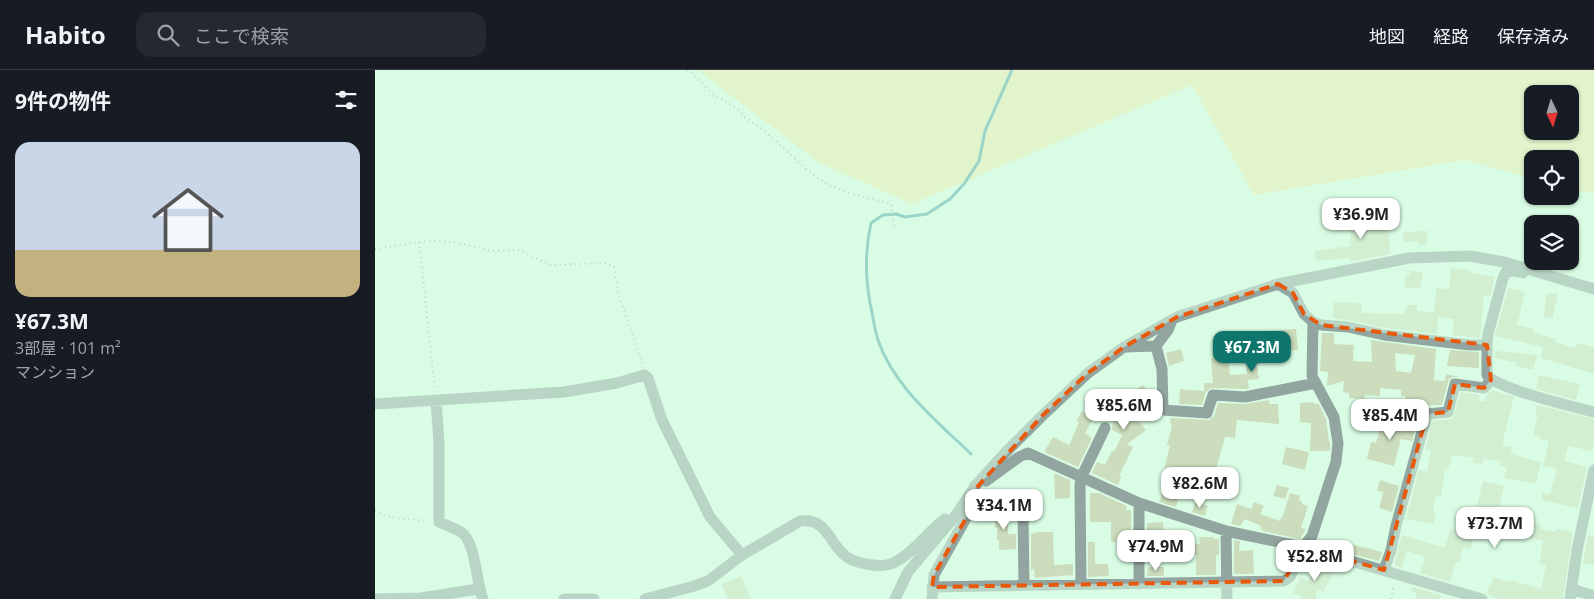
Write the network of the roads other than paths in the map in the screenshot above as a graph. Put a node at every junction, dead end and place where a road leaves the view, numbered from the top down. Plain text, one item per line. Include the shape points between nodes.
1 (1549, 275) junction
2 (1278, 284) junction
3 (1594, 289) edge
4 (1172, 320) junction
5 (1313, 322) junction
6 (1487, 345) junction
7 (1157, 346) junction
8 (1124, 347) junction
9 (1491, 380) junction
10 (1316, 383) junction
11 (436, 400) junction
12 (375, 404) edge
13 (1594, 412) edge
14 (1105, 428) dead end
15 (1081, 478) junction
16 (1593, 478) edge
17 (975, 486) junction
18 (967, 498) junction
19 (1139, 503) junction
20 (1023, 512) dead end
21 (957, 515) junction
22 (1226, 531) junction
23 (1303, 547) junction
24 (743, 555) junction
25 (1384, 570) junction
26 (1226, 582) junction
27 (1081, 584) junction
28 (1139, 584) junction
29 (1024, 585) junction
30 (931, 587) junction
31 (480, 594) edge
32 (1571, 594) edge
33 (1594, 596) edge
34 (375, 599) edge
35 (564, 599) edge
36 (594, 599) edge
37 (645, 599) edge
38 (895, 599) edge
39 (932, 599) edge
40 (1227, 599) edge
41 (1483, 599) edge

1 - 2 street via 1470,256 1409,258
1 - 3 street
1 - 6 street via 1506,272
2 - 4 street
2 - 5 street via 1293,293 1304,314
4 - 7 street
4 - 8 street
5 - 6 street via 1384,335
5 - 10 street via 1312,376
6 - 9 street via 1487,375
7 - 8 street
7 - 10 street via 1163,369 1163,410 1207,413 1213,395 1245,397
8 - 17 street via 1088,373
9 - 13 street
9 - 25 street via 1484,388 1455,384 1448,412 1427,414
10 - 23 street via 1334,417 1338,443 1336,462 1312,536
11 - 12 street
11 - 24 street via 564,392 644,375 648,378 662,420 710,517
11 - 31 street via 439,522 462,533 470,544
14 - 15 street
15 - 17 street via 1028,454
15 - 19 street
15 - 27 street
16 - 32 street
17 - 18 street
18 - 21 street
18 - 30 street via 970,506 965,520 934,575
19 - 22 street
19 - 28 street
20 - 29 street
21 - 24 street via 944,520 903,557 882,566 863,564 846,556 820,525 811,520 800,521
21 - 38 street via 908,572
22 - 23 street
22 - 26 street
23 - 25 street
23 - 26 street via 1285,582
24 - 37 street via 708,581
25 - 41 street
26 - 28 street
26 - 40 street
27 - 28 street
27 - 29 street
29 - 30 street
30 - 39 street
31 - 34 street
32 - 33 street
35 - 36 street

